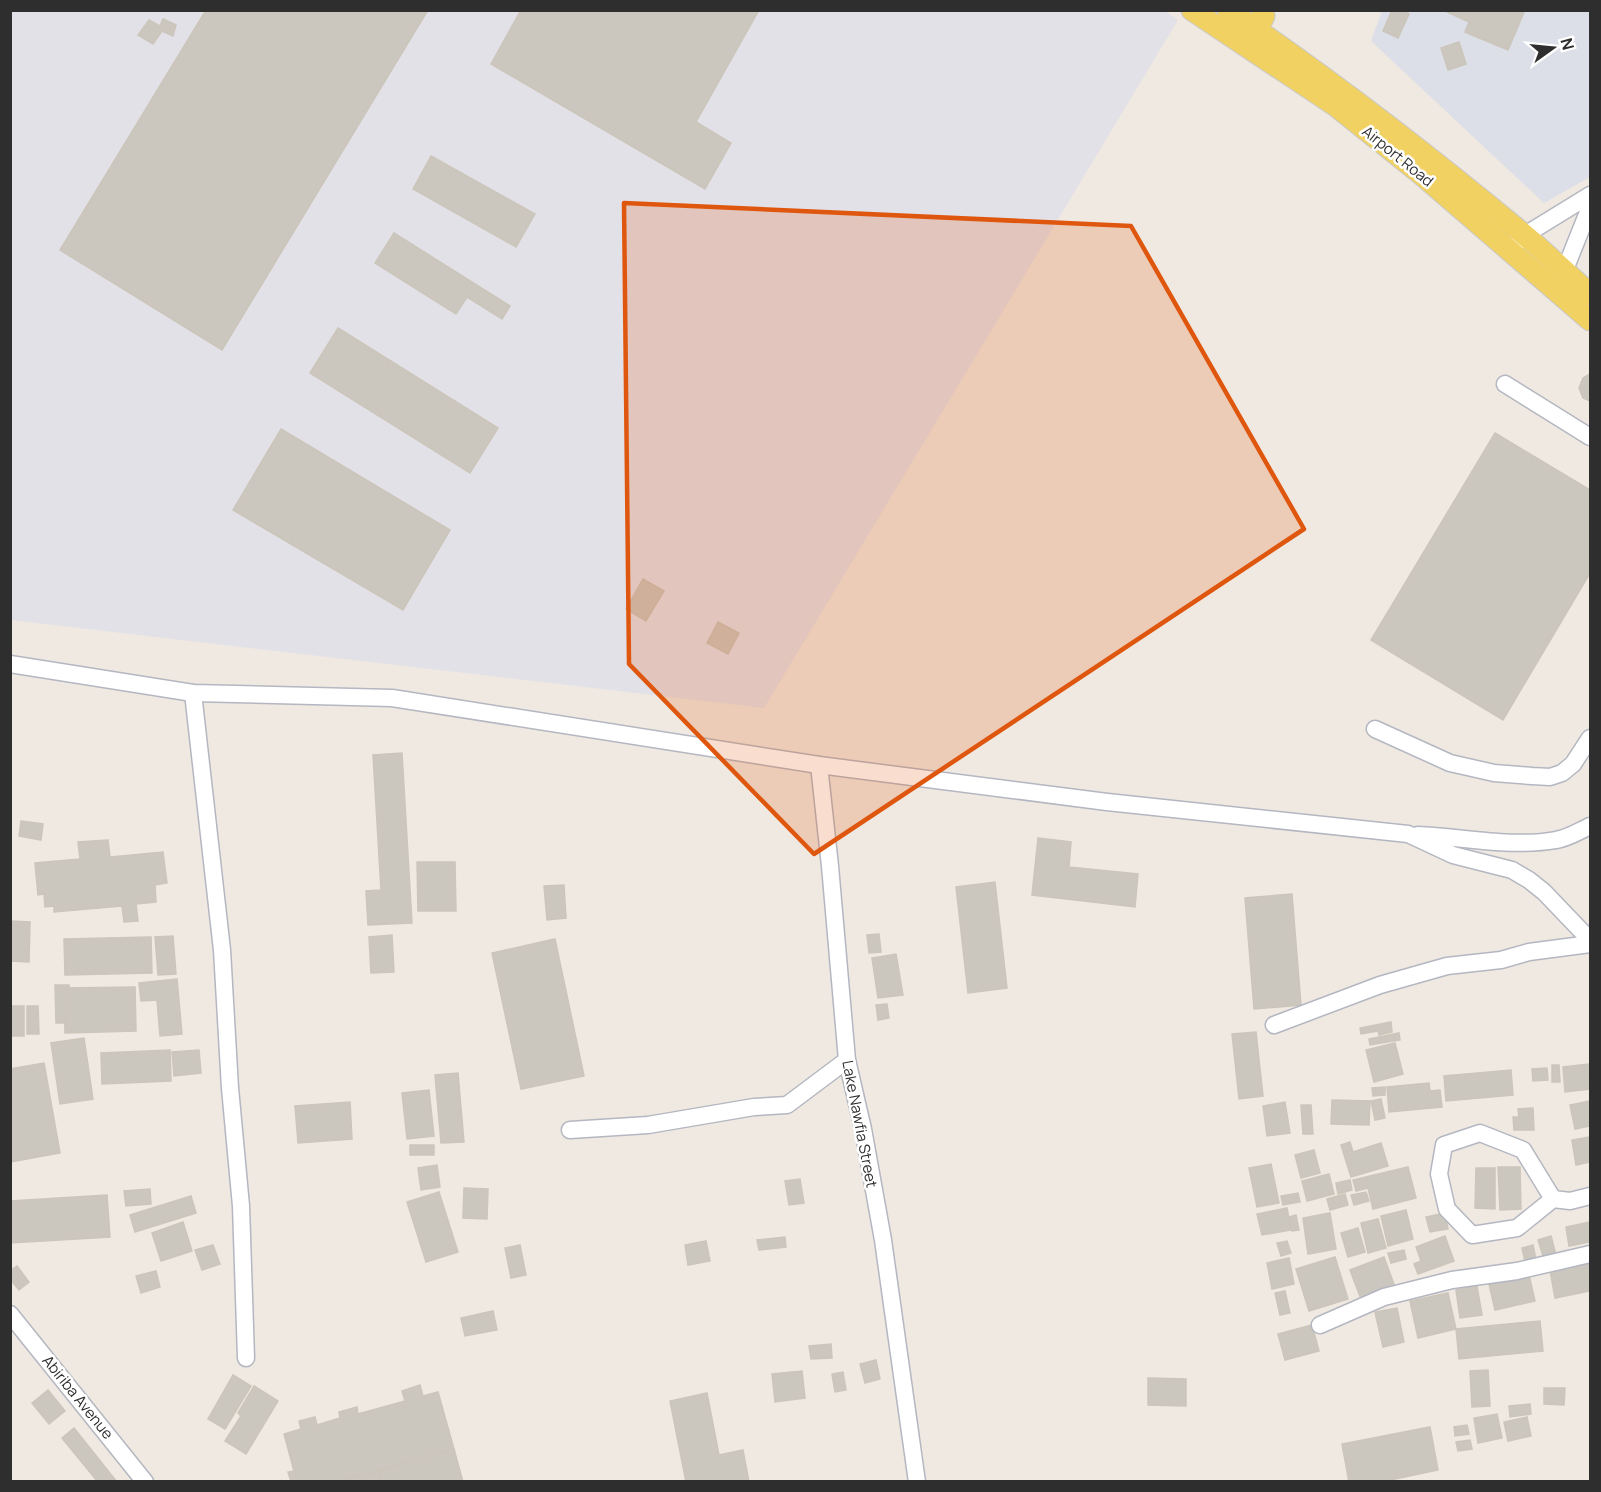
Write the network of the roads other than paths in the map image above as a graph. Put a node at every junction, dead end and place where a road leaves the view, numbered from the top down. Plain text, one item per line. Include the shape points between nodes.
1 (1192, 10) edge
2 (1228, 10) edge
3 (1254, 28) edge
4 (1295, 68) junction
5 (1590, 195) edge
6 (1590, 207) edge
7 (1525, 235) junction
8 (1510, 252) junction
9 (1558, 280) junction
10 (1590, 294) edge
11 (1590, 320) edge
12 (1505, 384) dead end
13 (1590, 437) edge
14 (10, 664) edge
15 (194, 693) junction
16 (1375, 729) dead end
17 (1590, 738) edge
18 (819, 765) junction
19 (1590, 826) edge
20 (1408, 834) junction
21 (1590, 942) edge
22 (1274, 1025) dead end
23 (847, 1060) junction
24 (570, 1131) dead end
25 (1590, 1196) edge
26 (1553, 1198) junction
27 (1590, 1254) edge
28 (10, 1314) edge
29 (1320, 1325) dead end
30 (246, 1359) dead end
31 (916, 1481) edge
32 (145, 1482) edge

1 - 3 main road, Airport Road
2 - 3 main road, Airport Road
3 - 4 main road, Airport Road
4 - 7 main road, Airport Road via 1387,123
4 - 8 main road, Airport Road
5 - 7 street
6 - 9 street
7 - 8 street
7 - 9 main road, Airport Road
8 - 9 main road, Airport Road
9 - 10 main road, Airport Road
9 - 11 main road, Airport Road
12 - 13 street
14 - 15 street
15 - 18 street via 392,698
15 - 30 street via 222,950 241,1206
16 - 17 street via 1450,763 1494,773 1550,777 1573,764
18 - 20 street via 1107,802
18 - 23 street, Lake Nawfia Street
19 - 20 street via 1569,837 1531,842
20 - 21 street via 1453,855 1512,870 1544,892
21 - 22 street via 1501,960 1447,966 1380,985
23 - 24 street via 787,1105 648,1125
23 - 31 street, Lake Nawfia Street via 883,1239
25 - 26 street via 1570,1201
26 - 26 street via 1523,1150 1480,1133 1444,1145 1439,1174 1447,1209 1472,1235 1517,1228
27 - 29 street via 1516,1271 1452,1280 1384,1298
28 - 32 street, Abiriba Avenue

